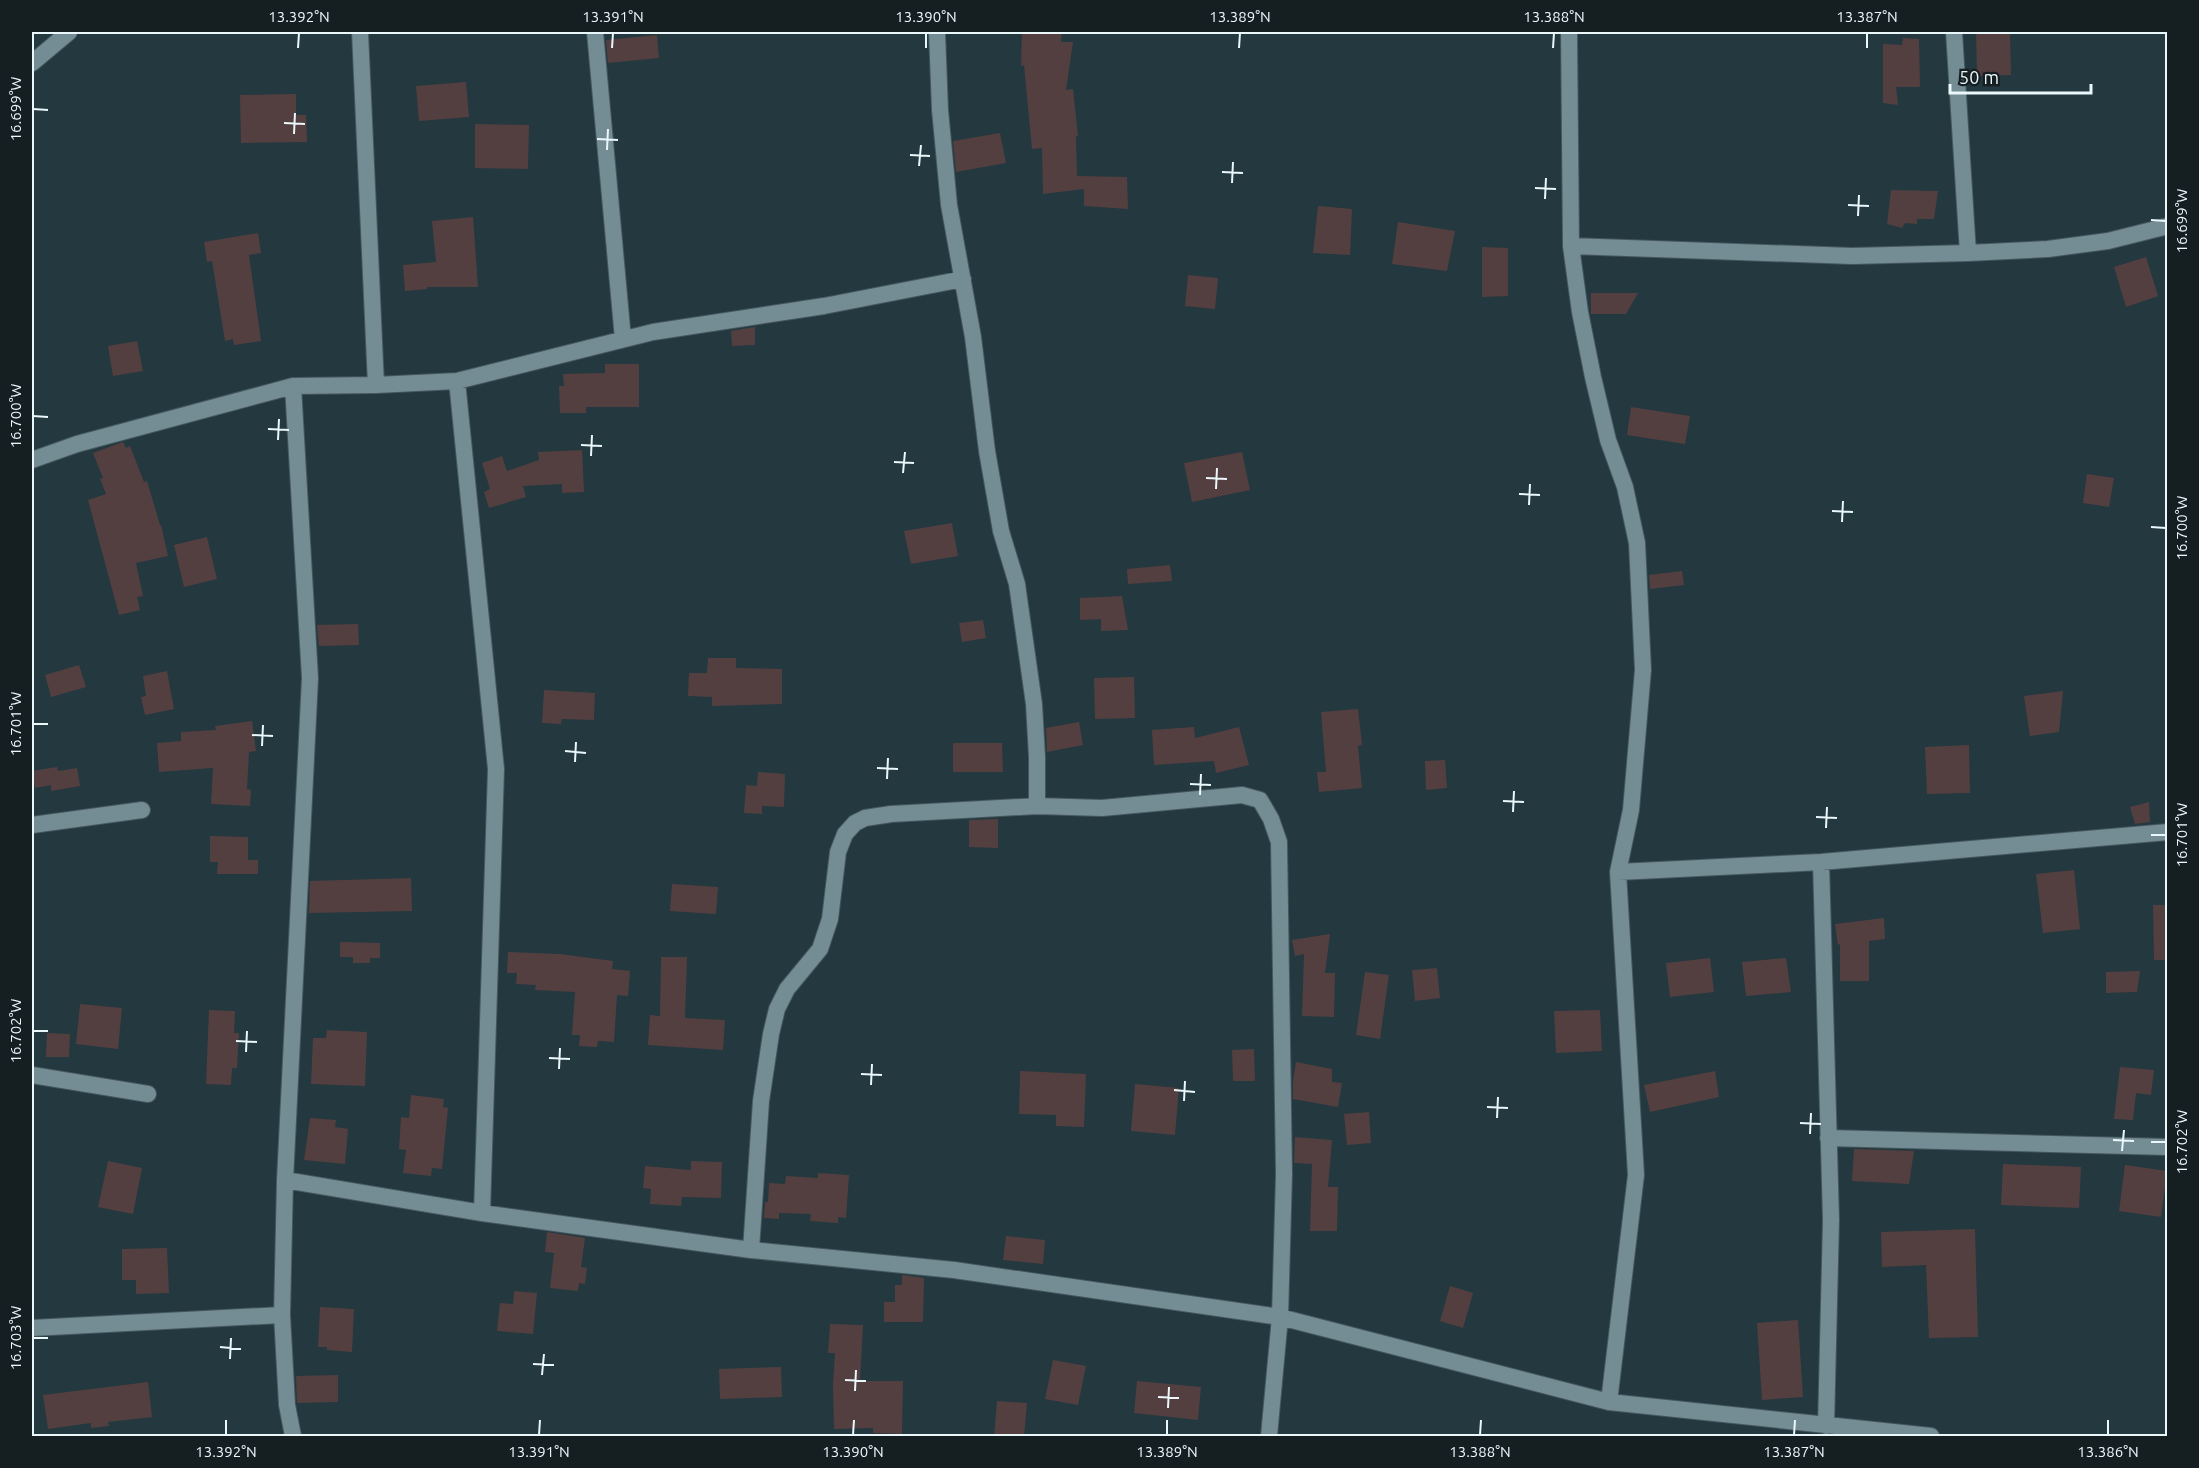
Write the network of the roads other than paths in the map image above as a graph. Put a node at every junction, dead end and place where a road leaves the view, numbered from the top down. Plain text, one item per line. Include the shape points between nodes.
1 (69, 32) edge
2 (360, 32) edge
3 (595, 32) edge
4 (937, 32) edge
5 (1569, 32) edge
6 (1954, 32) edge
7 (32, 63) edge
8 (2168, 226) edge
9 (1572, 246) junction
10 (1968, 253) junction
11 (963, 279) junction
12 (622, 339) junction
13 (457, 381) junction
14 (376, 385) junction
15 (293, 386) junction
16 (32, 460) edge
17 (1037, 806) junction
18 (142, 810) dead end
19 (32, 825) edge
20 (2168, 832) edge
21 (1821, 862) junction
22 (1618, 872) junction
23 (32, 1075) edge
24 (148, 1094) dead end
25 (1828, 1138) junction
26 (2168, 1147) edge
27 (285, 1180) junction
28 (482, 1213) junction
29 (751, 1250) junction
30 (282, 1315) junction
31 (1280, 1317) junction
32 (32, 1328) edge
33 (1609, 1402) junction
34 (1826, 1426) junction
35 (292, 1437) edge
36 (1269, 1437) edge
37 (1931, 1437) edge

1 - 7 street
2 - 14 street
3 - 12 street
4 - 11 street via 948,205
5 - 9 street
6 - 10 street
8 - 10 street via 2108,241
9 - 10 street via 1852,256
9 - 22 street via 1593,377 1637,543 1643,670 1631,810
11 - 12 street
11 - 17 street via 993,485 1001,531 1017,584 1034,704
12 - 13 street
13 - 14 street
13 - 28 street via 496,769
14 - 15 street
15 - 16 street via 77,444
15 - 27 street via 310,678
17 - 29 street via 891,814 865,818 845,834 838,852 830,919 820,949 787,989 773,1026 761,1101
17 - 31 street via 1102,807 1242,795 1260,800 1271,819 1279,842 1284,1174
18 - 19 street
20 - 21 street
21 - 22 street
21 - 25 street
22 - 33 street via 1636,1175
23 - 24 street
25 - 26 street
25 - 34 street via 1831,1220
27 - 28 street
27 - 30 street
28 - 29 street
29 - 31 street via 954,1270
30 - 32 street
30 - 35 street via 286,1405
31 - 33 street
31 - 36 street
33 - 34 street
34 - 37 street

